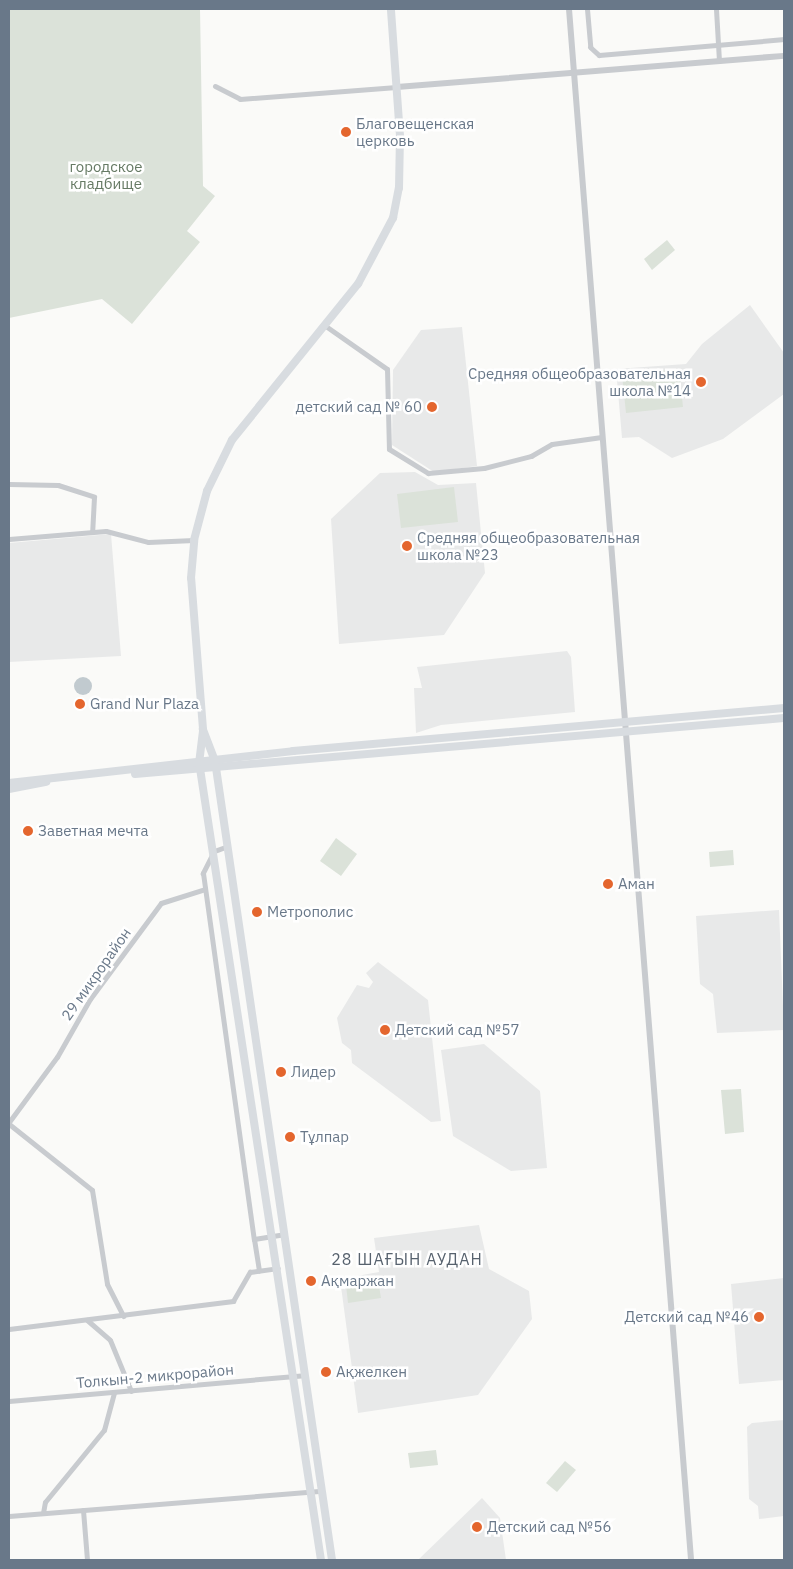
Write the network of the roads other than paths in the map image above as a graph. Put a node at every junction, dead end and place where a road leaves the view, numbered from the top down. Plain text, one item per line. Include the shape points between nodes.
1 (390, 9) edge
2 (569, 9) edge
3 (587, 9) edge
4 (716, 9) edge
5 (784, 40) edge
6 (718, 45) junction
7 (784, 56) edge
8 (719, 61) junction
9 (573, 73) junction
10 (215, 86) dead end
11 (397, 87) junction
12 (327, 327) junction
13 (602, 437) junction
14 (9, 484) edge
15 (92, 532) junction
16 (9, 539) edge
17 (194, 540) junction
18 (784, 708) edge
19 (784, 718) edge
20 (625, 720) junction
21 (204, 729) junction
22 (626, 732) junction
23 (215, 764) junction
24 (200, 765) junction
25 (64, 778) junction
26 (9, 783) edge
27 (9, 789) edge
28 (228, 846) junction
29 (214, 851) junction
30 (205, 888) junction
31 (9, 1124) edge
32 (284, 1234) junction
33 (273, 1236) junction
34 (254, 1239) junction
35 (278, 1268) junction
36 (259, 1271) junction
37 (123, 1316) junction
38 (88, 1320) junction
39 (9, 1329) edge
40 (304, 1375) junction
41 (294, 1376) junction
42 (131, 1391) junction
43 (114, 1393) junction
44 (9, 1401) edge
45 (322, 1491) junction
46 (311, 1492) junction
47 (83, 1510) junction
48 (43, 1513) junction
49 (9, 1516) edge
50 (87, 1560) edge
51 (321, 1560) edge
52 (332, 1560) edge
53 (691, 1560) edge

1 - 11 main road
2 - 9 street
3 - 6 street via 590,47 599,55
4 - 6 street
5 - 6 street
6 - 8 street
7 - 8 street
8 - 9 street
9 - 11 street
9 - 13 street
10 - 11 street via 240,99
11 - 12 main road via 399,188 392,218 358,284
12 - 13 street via 387,369 389,449 434,475 484,468 531,456 552,444
12 - 17 main road via 240,426 207,491
13 - 20 street
14 - 15 street via 58,485 94,497
15 - 16 street
15 - 17 street via 148,542
17 - 21 main road via 190,609
18 - 20 main road
19 - 22 main road
20 - 22 street
20 - 23 main road
21 - 23 main road
21 - 24 main road
22 - 23 main road
22 - 53 street
23 - 24 main road
23 - 28 main road
24 - 25 main road
24 - 29 main road
25 - 26 main road
25 - 27 main road
28 - 29 street
28 - 32 main road
29 - 30 street via 203,873
29 - 33 main road
30 - 31 street, 29 микрорайон via 161,903 90,999 57,1057
30 - 34 street
31 - 37 street via 92,1190 107,1284
32 - 33 street
32 - 40 main road
33 - 34 street
33 - 35 main road
34 - 36 street
35 - 36 street
35 - 41 main road
36 - 37 street via 250,1272 233,1301
37 - 38 street
38 - 39 street
38 - 42 street via 110,1340
40 - 41 street, Толкын-2 микрорайон
40 - 45 main road
41 - 42 street, Толкын-2 микрорайон
41 - 46 main road
42 - 43 street, Толкын-2 микрорайон
43 - 44 street, Толкын-2 микрорайон
43 - 48 street via 104,1430 45,1502
45 - 46 street
45 - 52 main road
46 - 47 street
46 - 51 main road
47 - 48 street
47 - 50 street
48 - 49 street

